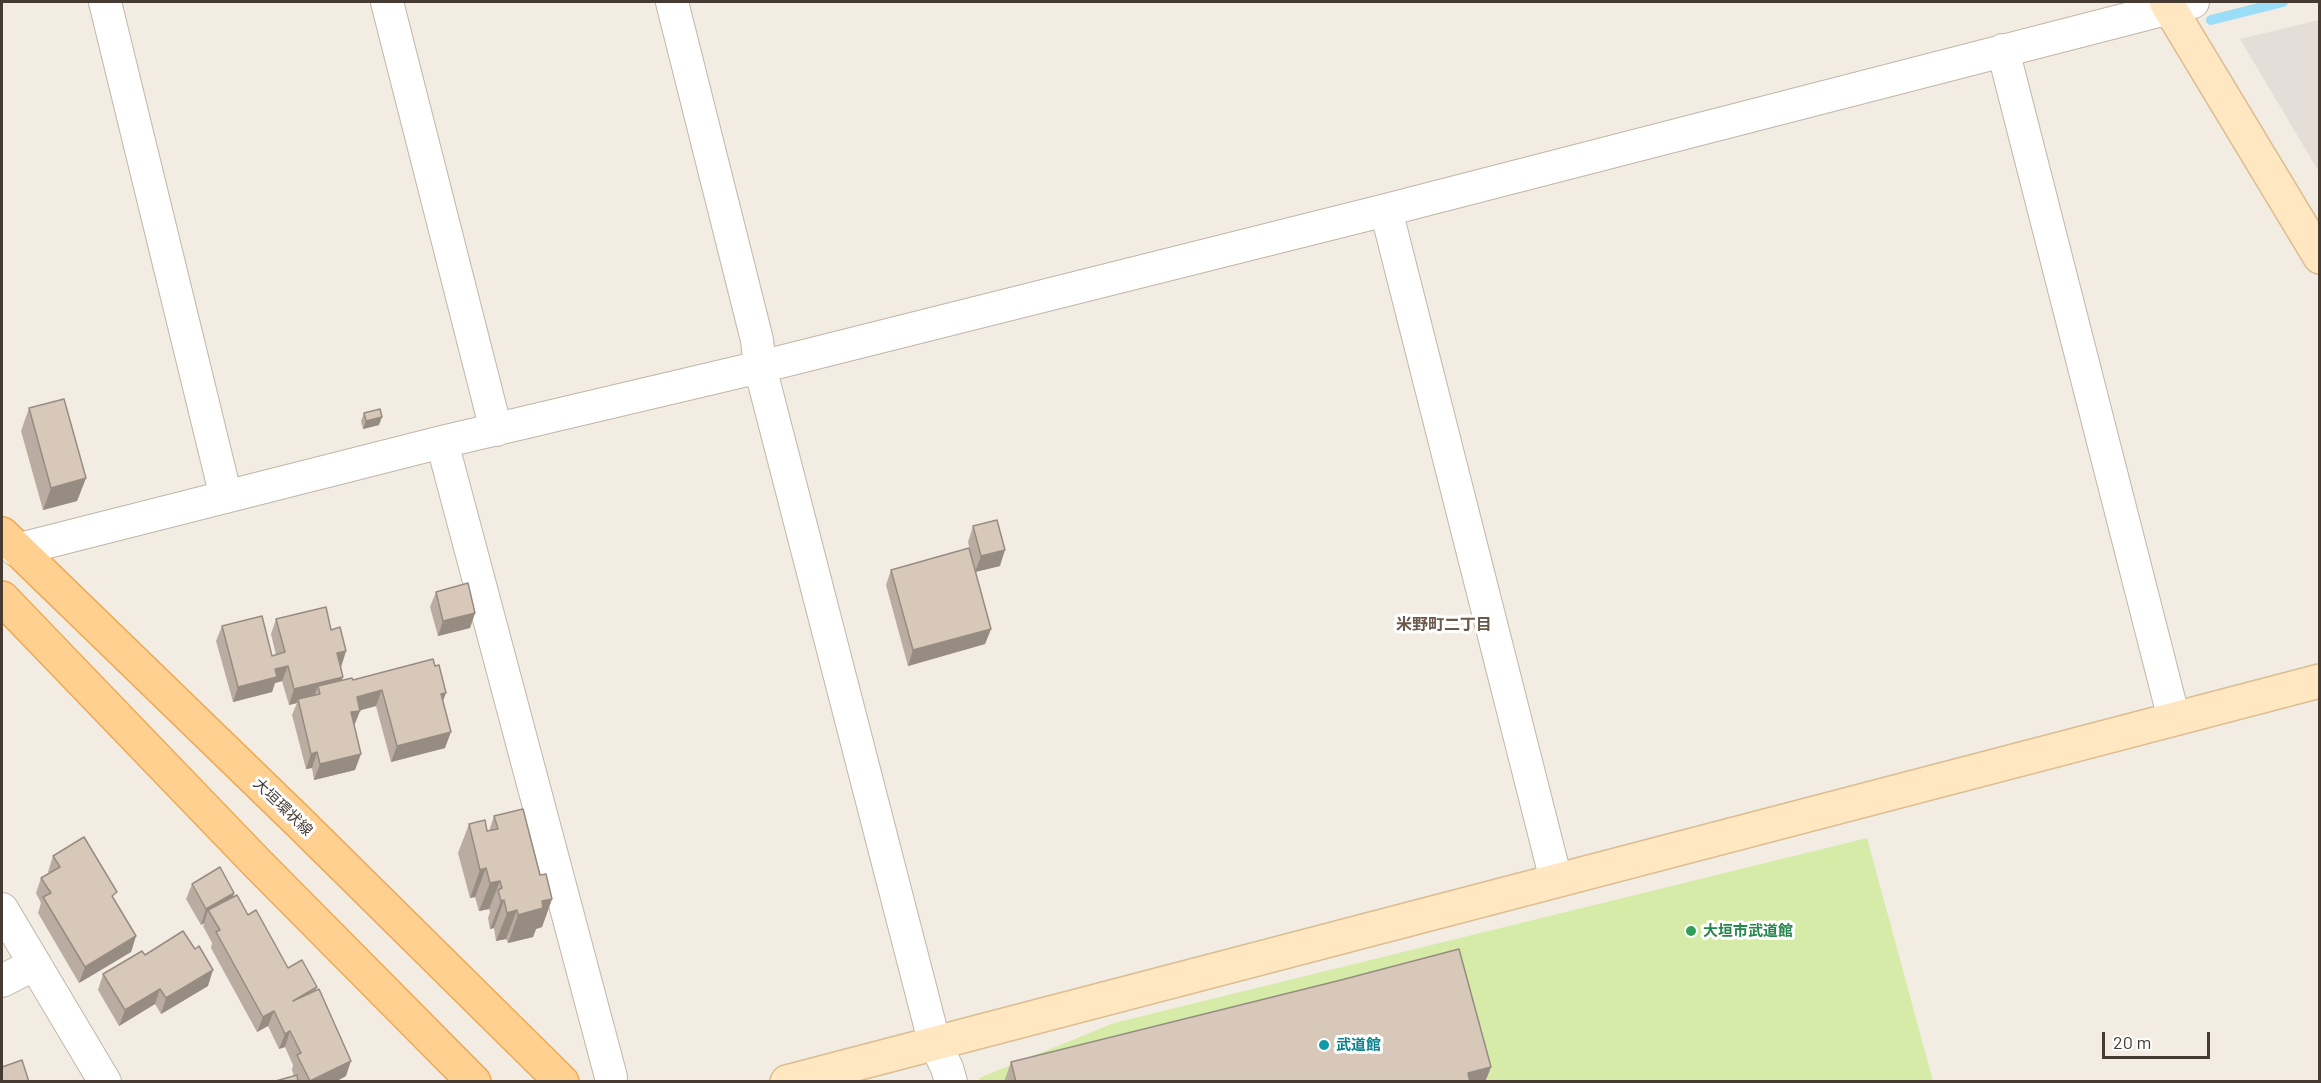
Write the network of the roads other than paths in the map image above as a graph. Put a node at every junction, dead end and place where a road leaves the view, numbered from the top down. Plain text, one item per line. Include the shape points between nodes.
1 (105, 2) edge
2 (387, 2) edge
3 (672, 2) edge
4 (2176, 4) edge
5 (2003, 50) junction
6 (1386, 210) junction
7 (2319, 257) edge
8 (760, 367) junction
9 (496, 430) junction
10 (442, 442) junction
11 (226, 497) junction
12 (9, 542) edge
13 (2, 598) edge
14 (2319, 681) edge
15 (2174, 719) junction
16 (1556, 880) junction
17 (2, 909) edge
18 (35, 964) junction
19 (2, 981) edge
20 (934, 1041) junction
21 (611, 1077) dead end
22 (105, 1082) edge
23 (474, 1082) edge
24 (562, 1082) edge
25 (787, 1082) edge
26 (951, 1082) edge

1 - 11 street
2 - 9 street
3 - 8 street via 757,340
4 - 5 street
4 - 7 street
5 - 6 street
5 - 15 street
6 - 8 street
6 - 16 street
8 - 9 street
8 - 20 street
9 - 10 street
10 - 11 street
10 - 21 street
11 - 12 street
12 - 24 main road, 大垣環状線
13 - 23 main road
14 - 15 street
15 - 16 street
16 - 20 street
17 - 18 street
18 - 19 street
18 - 22 street
20 - 25 street
20 - 26 street

